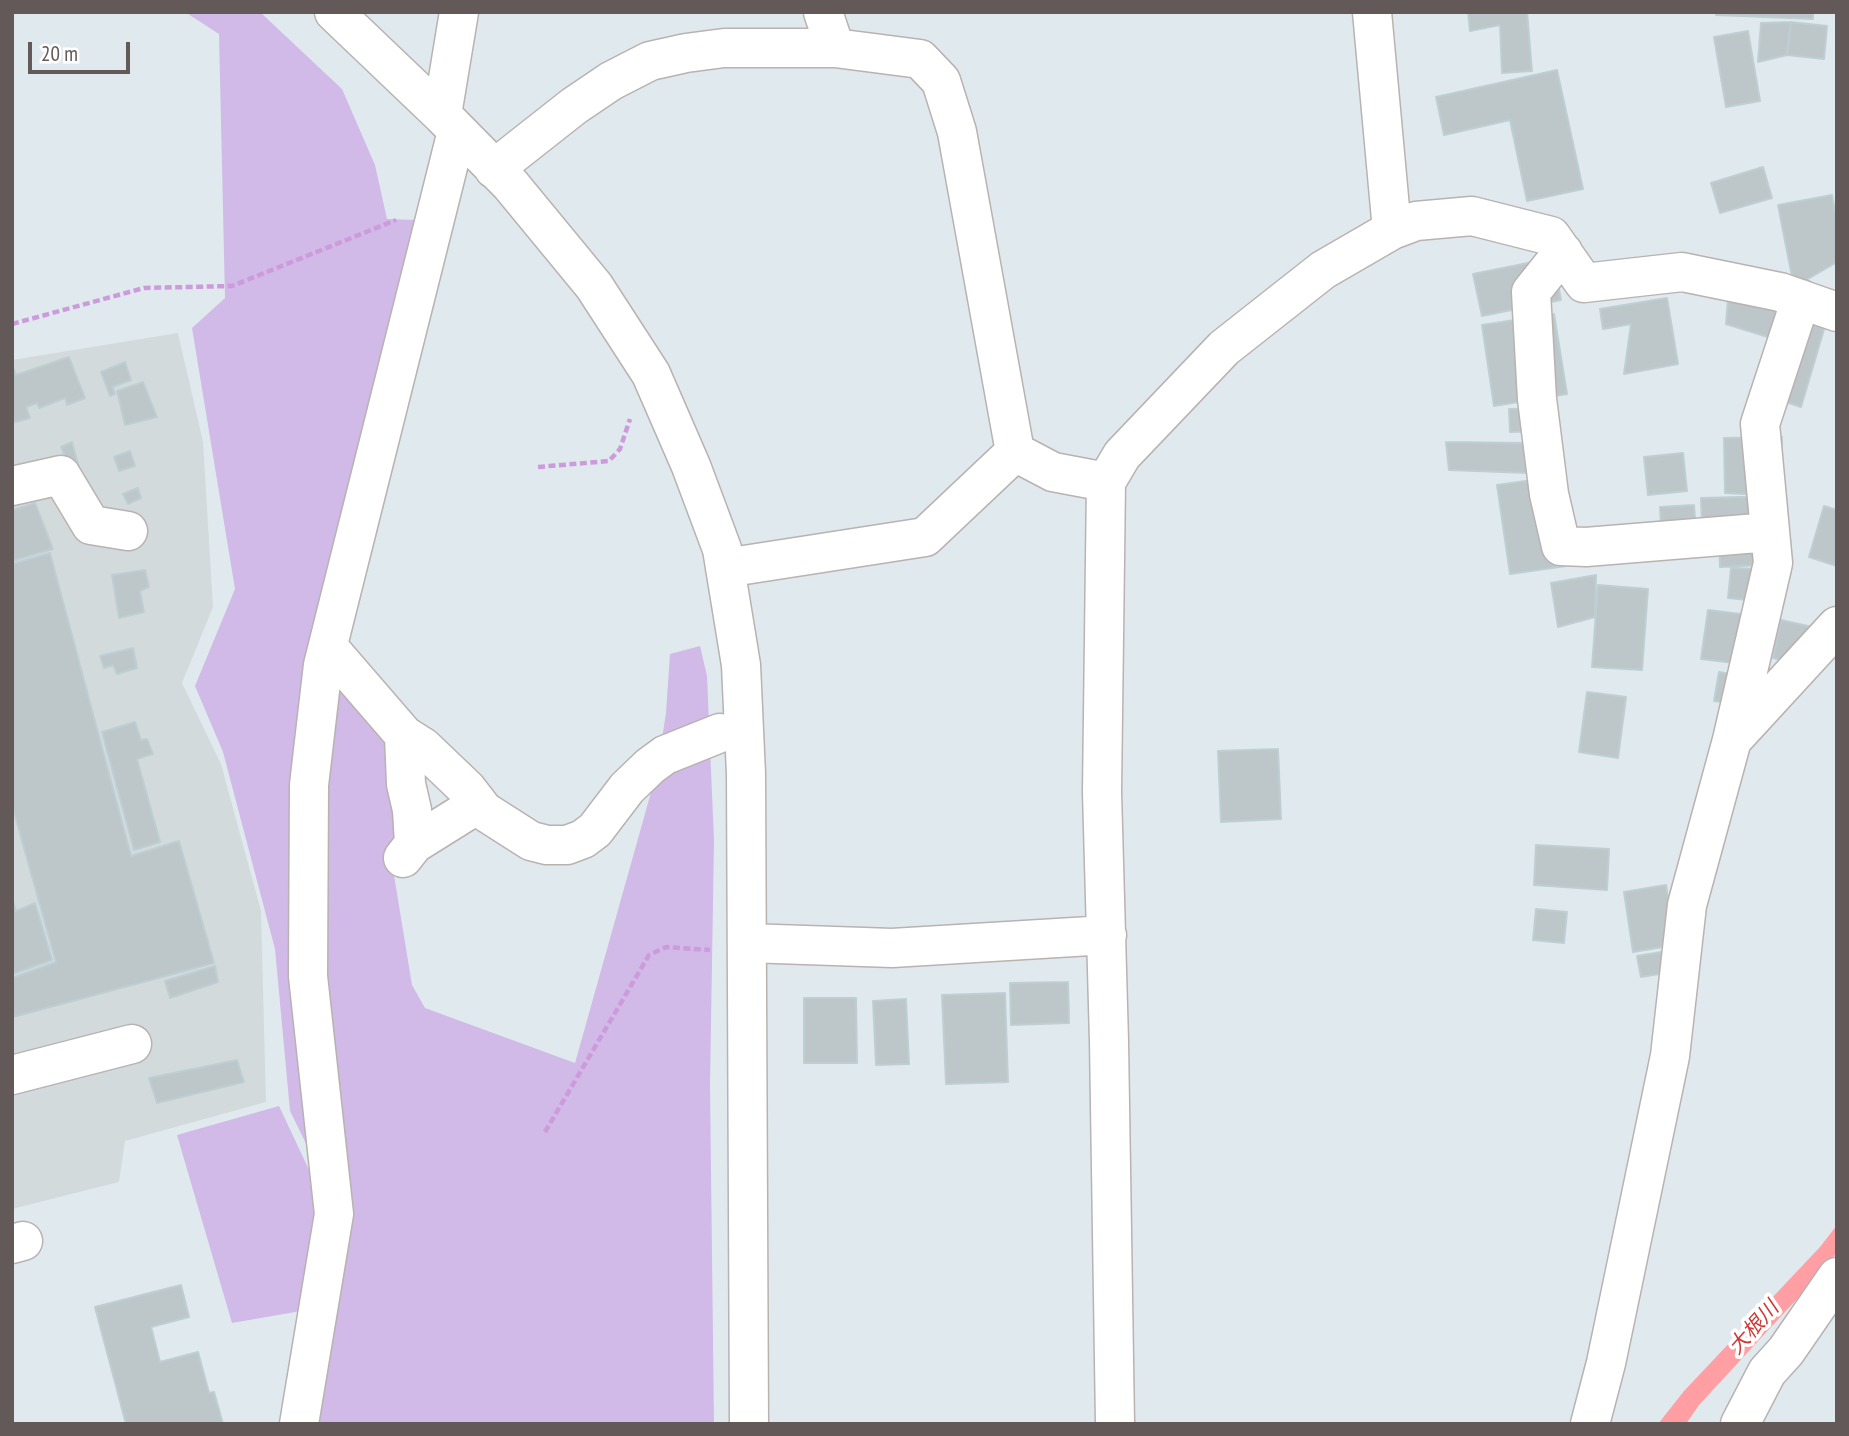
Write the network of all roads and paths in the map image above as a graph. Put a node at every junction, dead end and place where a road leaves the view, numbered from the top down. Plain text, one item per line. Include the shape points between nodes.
1 (334, 12) edge
2 (459, 12) edge
3 (822, 12) edge
4 (1372, 12) edge
5 (835, 48) junction
6 (450, 123) junction
7 (494, 170) junction
8 (439, 203) junction
9 (1392, 230) junction
10 (1563, 253) junction
11 (1801, 299) junction
12 (1837, 312) edge
13 (12, 324) edge
14 (652, 378) junction
15 (1015, 452) junction
16 (538, 467) dead end
17 (1106, 482) junction
18 (12, 486) edge
19 (128, 531) dead end
20 (1770, 532) junction
21 (724, 568) junction
22 (1837, 626) edge
23 (328, 647) junction
24 (720, 733) dead end
25 (404, 735) junction
26 (1732, 740) junction
27 (478, 804) junction
28 (1107, 935) junction
29 (735, 947) junction
30 (132, 1044) dead end
31 (12, 1075) edge
32 (545, 1132) dead end
33 (302, 1168) dead end
34 (334, 1214) junction
35 (1837, 1277) edge
36 (299, 1424) edge
37 (749, 1424) edge
38 (1115, 1424) edge
39 (1590, 1424) edge
40 (1740, 1424) edge

1 - 6 street
2 - 6 street
3 - 5 street
4 - 9 street
5 - 7 street via 724,48 650,61 574,106
5 - 15 street via 920,59 941,81 957,132
6 - 7 street
6 - 8 street
7 - 14 street via 594,286
8 - 13 path via 232,286 144,288
8 - 23 street
9 - 10 street via 1416,220 1472,216 1551,236
9 - 17 street via 1323,270 1224,348 1122,455
10 - 11 street via 1584,283 1682,272
10 - 20 street via 1531,292 1536,399 1549,494 1562,546
11 - 12 street
11 - 20 street via 1760,424
14 - 16 path via 631,393 629,424 620,449 609,460
14 - 21 street via 691,466 722,549
15 - 17 street via 1054,472
15 - 21 street via 925,537
17 - 28 street via 1102,792
18 - 19 street via 61,475 91,526
20 - 26 street via 1773,563
21 - 29 street via 741,665 746,774
22 - 26 street
23 - 25 street
23 - 34 street via 309,785 307,975
24 - 27 street via 665,755 627,788 595,830 567,845 531,841
25 - 27 street via 423,747
25 - 27 street via 412,810 408,851
26 - 39 street via 1687,905 1670,1056
28 - 29 street via 892,948
28 - 38 street
29 - 32 path via 666,947 649,955
29 - 37 street
30 - 31 street
33 - 34 street
34 - 36 street
35 - 40 street via 1766,1372

